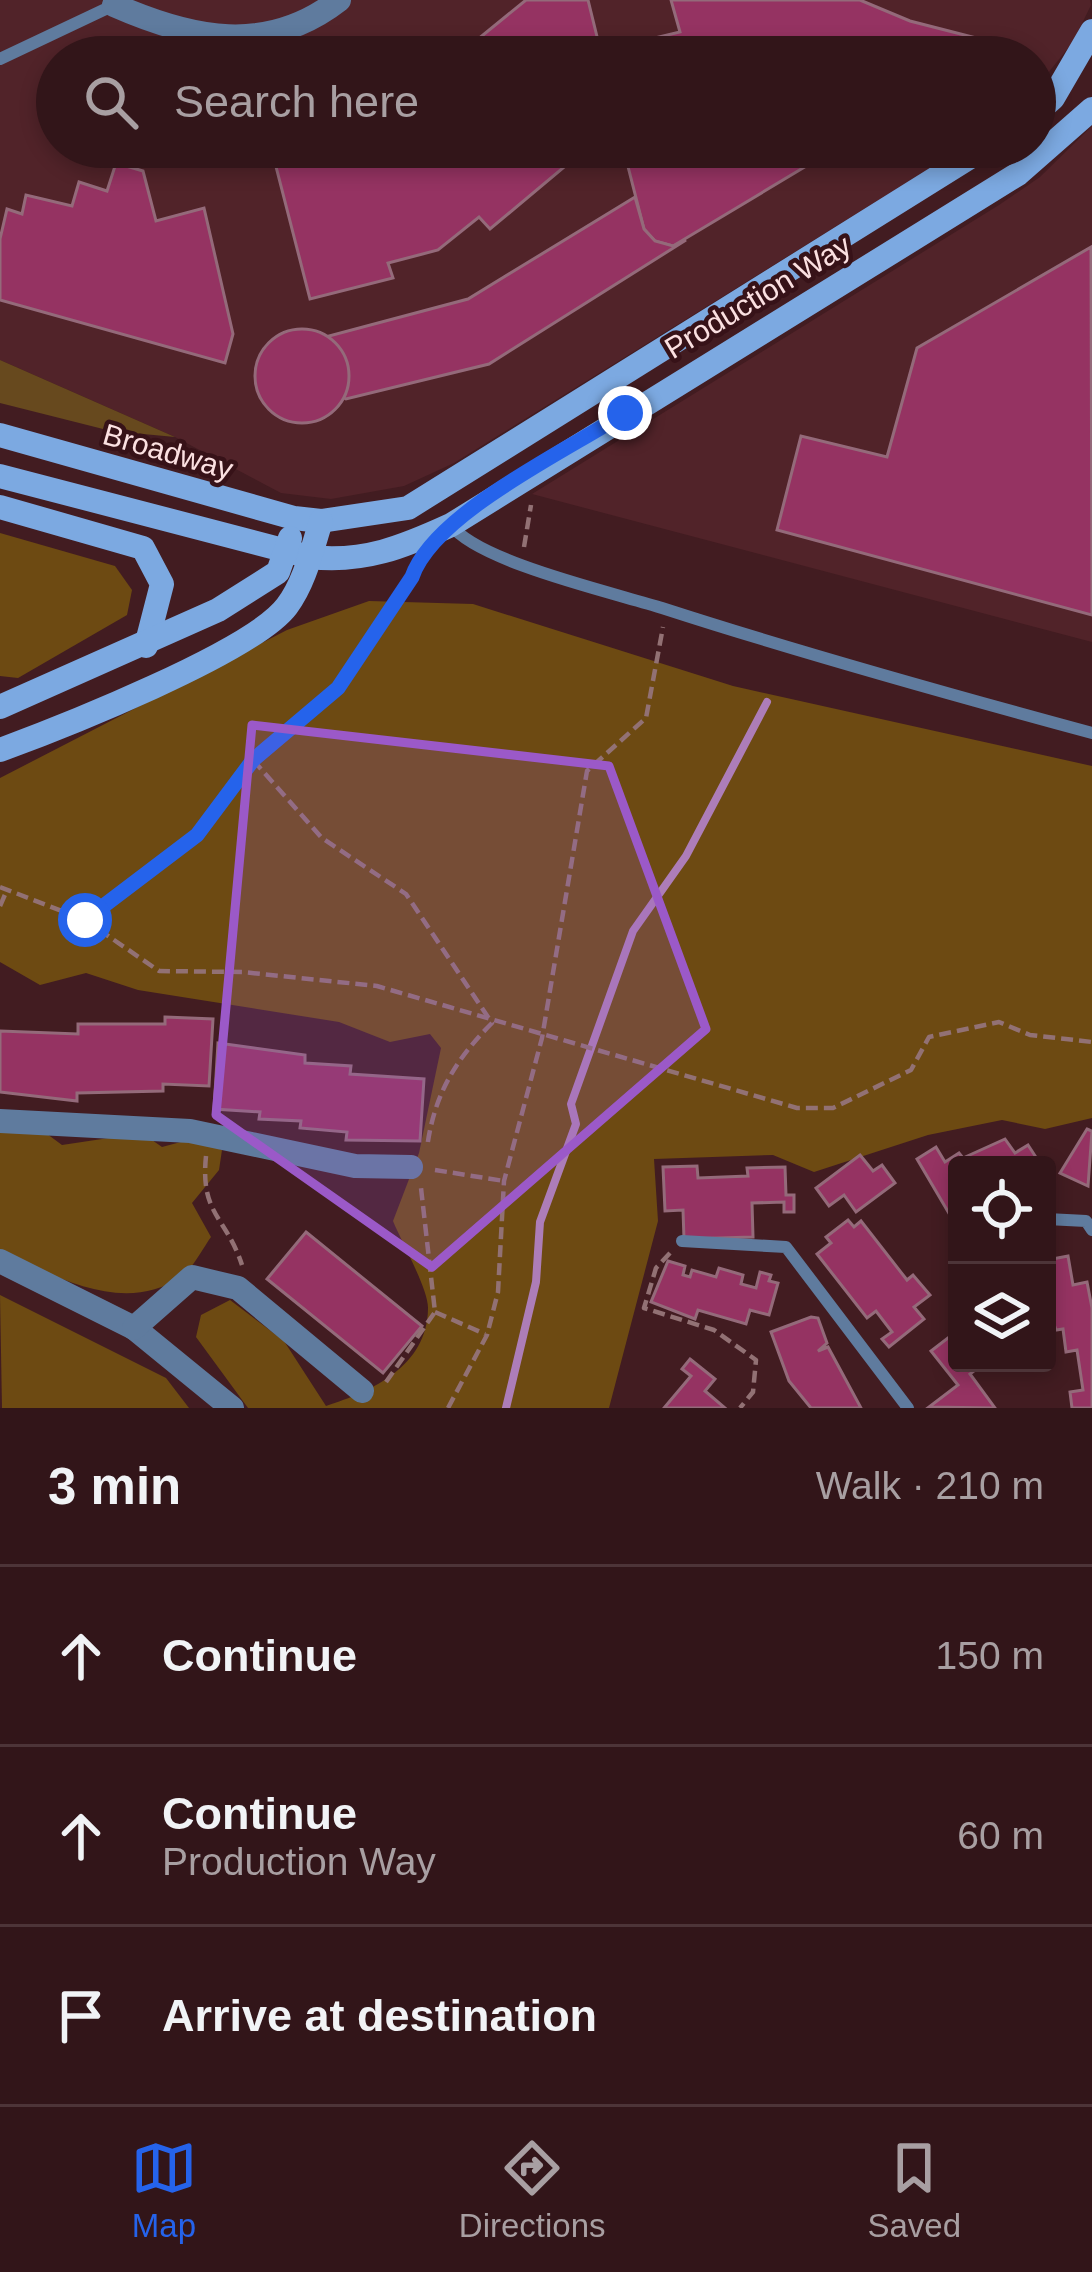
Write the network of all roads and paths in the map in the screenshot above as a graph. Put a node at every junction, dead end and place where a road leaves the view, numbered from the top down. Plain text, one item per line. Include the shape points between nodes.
1 (339, 0) edge
2 (114, 4) joint
3 (1092, 32) edge
4 (48, 36) edge
5 (211, 36) edge
6 (251, 36) edge
7 (36, 42) edge
8 (0, 59) edge
9 (1057, 90) joint
10 (1092, 109) edge
11 (1056, 141) edge
12 (952, 168) edge
13 (1025, 168) edge
14 (0, 435) edge
15 (0, 476) edge
16 (533, 496) dead end
17 (0, 507) edge
18 (294, 518) junction
19 (321, 521) junction
20 (451, 525) junction
21 (298, 554) junction
22 (419, 559) dead end
23 (521, 565) junction
24 (667, 610) junction
25 (146, 646) junction
26 (0, 707) edge
27 (1092, 733) edge
28 (0, 750) edge
29 (253, 760) junction
30 (4, 888) edge
31 (0, 906) edge
32 (85, 920) junction
33 (492, 1023) junction
34 (542, 1038) junction
35 (1092, 1042) edge
36 (0, 1121) edge
37 (204, 1158) dead end
38 (417, 1168) junction
39 (504, 1181) junction
40 (1056, 1219) edge
41 (1092, 1230) edge
42 (682, 1240) joint
43 (0, 1261) edge
44 (238, 1288) junction
45 (435, 1312) junction
46 (134, 1328) junction
47 (487, 1335) junction
48 (371, 1392) joint
49 (232, 1408) edge
50 (448, 1408) edge
51 (740, 1408) edge
52 (908, 1408) edge

1 - 6 street via 282,32
2 - 4 lane
2 - 5 street via 164,27
3 - 9 street
7 - 8 lane
9 - 10 lane
10 - 11 street, Production Way
12 - 19 street, Production Way via 408,508
13 - 20 street, Production Way
14 - 18 street, Broadway
15 - 21 street
16 - 23 path
17 - 25 street via 143,548 163,584
18 - 19 street, Broadway
18 - 21 street
19 - 21 street
20 - 21 street, Production Way via 346,561
20 - 23 lane
21 - 25 street via 218,610
21 - 28 street via 286,608 260,628 153,686
22 - 29 path via 338,688
23 - 24 lane
24 - 27 lane
24 - 34 path via 646,718 587,771
25 - 26 street
29 - 32 path via 197,835
29 - 33 path via 322,838 406,894
30 - 31 path
30 - 32 path
32 - 33 path via 159,971 377,986
33 - 34 path
33 - 38 path via 444,1082
34 - 35 path via 797,1108 833,1108 911,1070 929,1037 999,1022 1030,1035
34 - 39 path
36 - 38 street via 204,1132 355,1166
37 - 44 path via 208,1210 234,1240 243,1267
38 - 39 path
38 - 45 path
39 - 47 path via 498,1292
40 - 41 lane via 1086,1221
42 - 51 path via 656,1268 644,1308 714,1330 755,1360 753,1392
42 - 52 lane via 786,1247
43 - 46 street
44 - 46 street via 192,1276
44 - 48 street
45 - 47 path
45 - 48 path
46 - 49 street
47 - 50 path

